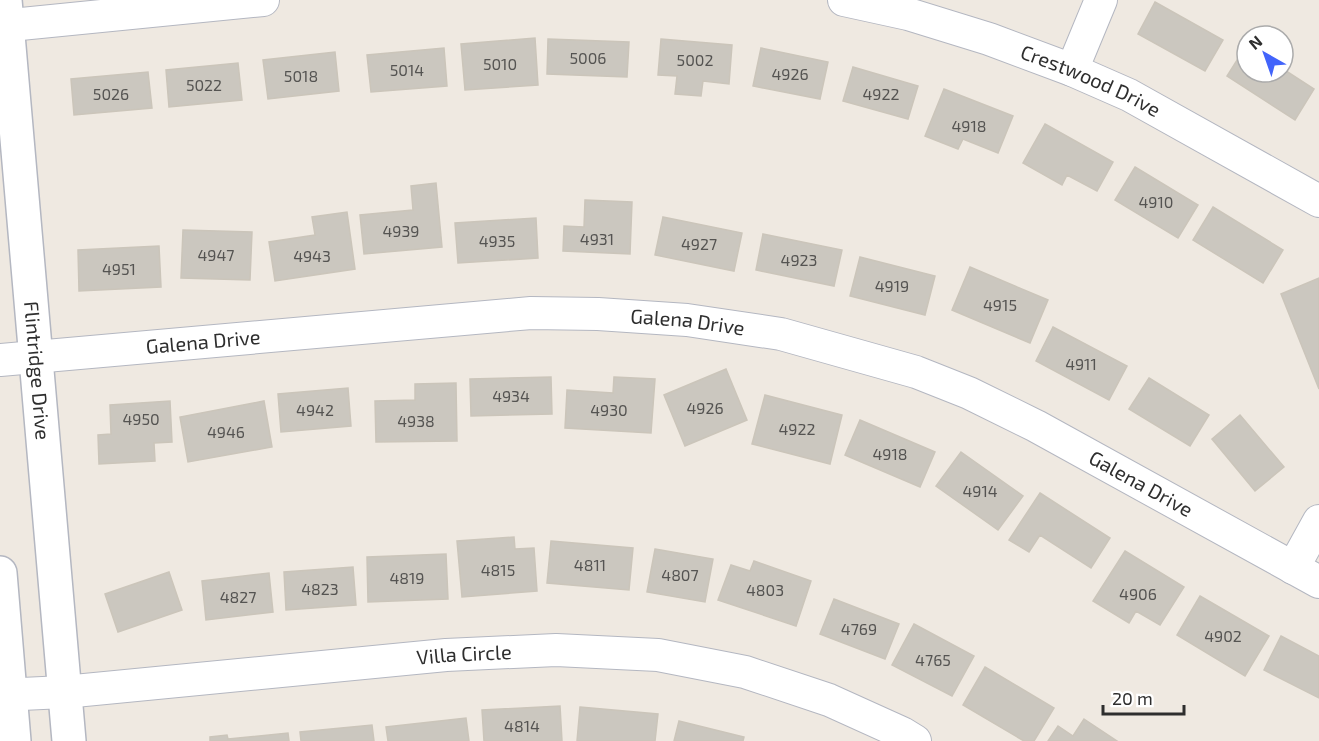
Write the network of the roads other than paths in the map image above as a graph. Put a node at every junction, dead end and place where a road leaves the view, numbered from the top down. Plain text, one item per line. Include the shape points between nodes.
1 (263, 0) edge
2 (844, 0) edge
3 (1101, 0) edge
4 (4, 17) edge
5 (1072, 70) junction
6 (1319, 201) edge
7 (35, 356) junction
8 (0, 360) edge
9 (1319, 520) edge
10 (0, 573) edge
11 (1306, 575) edge
12 (64, 692) junction
13 (5, 695) edge
14 (15, 741) edge
15 (69, 741) edge
16 (915, 741) edge

1 - 4 street
2 - 5 street, Crestwood Drive via 908,14
3 - 5 street
4 - 7 street, Flintridge Drive
5 - 6 street, Crestwood Drive via 1129,95
7 - 8 street, Galena Drive
7 - 11 street, Galena Drive via 531,313 687,320 781,334 916,372 969,393
7 - 12 street, Flintridge Drive
9 - 11 street
10 - 13 street
12 - 13 street, Villa Circle
12 - 15 street, Flintridge Drive
12 - 16 street, Villa Circle via 446,655 556,650 658,655 745,672 818,696
13 - 14 street

